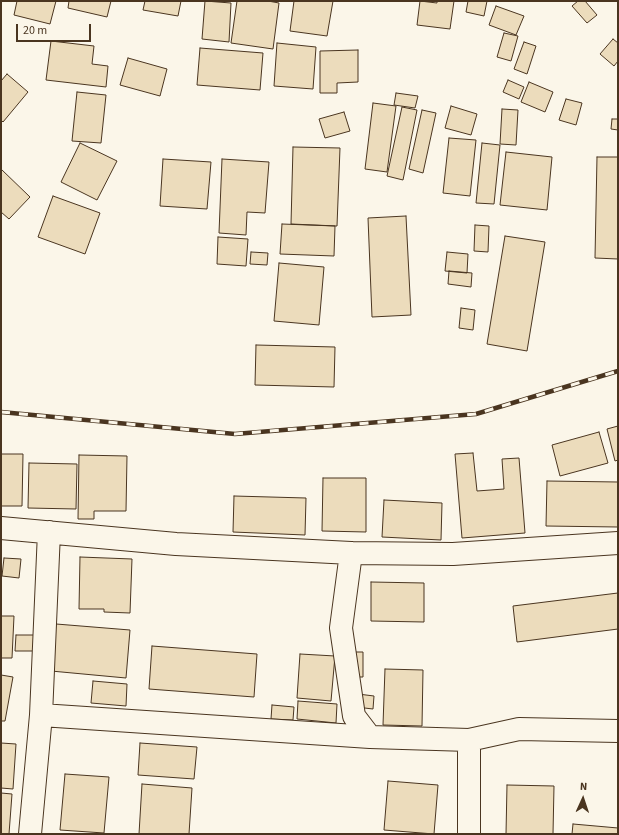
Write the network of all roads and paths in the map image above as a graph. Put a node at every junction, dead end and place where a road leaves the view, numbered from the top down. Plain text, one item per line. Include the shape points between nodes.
1 (1, 528) edge
2 (49, 532) junction
3 (618, 543) edge
4 (351, 553) junction
5 (41, 715) junction
6 (618, 731) edge
7 (370, 737) junction
8 (469, 740) junction
9 (30, 834) edge
10 (469, 834) edge

1 - 2 street
2 - 4 street via 176,544
2 - 5 street
3 - 4 street via 453,554
4 - 7 street via 341,628 354,716
5 - 7 street
5 - 9 street
6 - 8 street via 519,729
7 - 8 street
8 - 10 street

